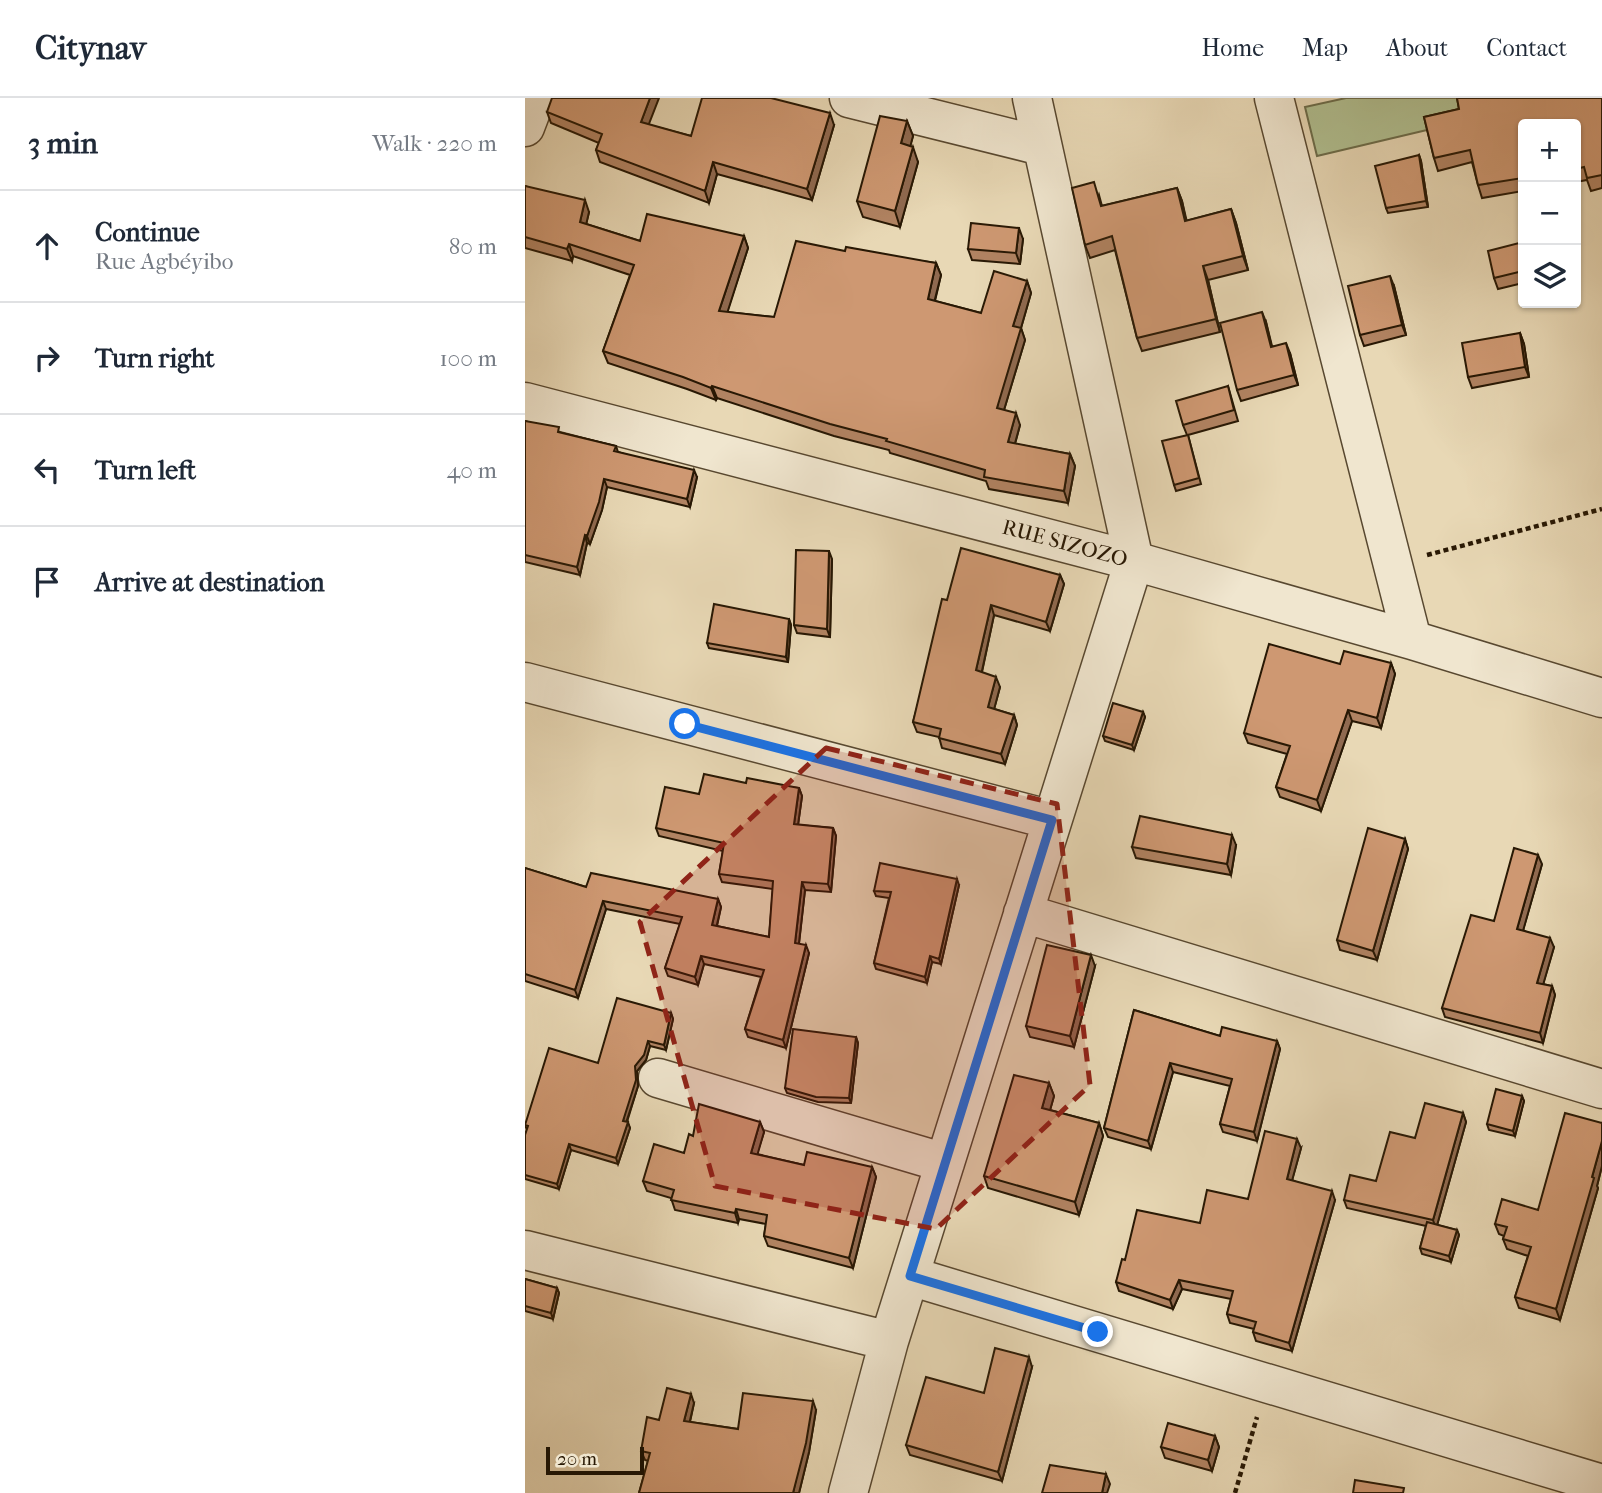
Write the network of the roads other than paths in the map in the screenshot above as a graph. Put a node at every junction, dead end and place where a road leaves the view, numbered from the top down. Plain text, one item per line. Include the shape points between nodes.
1 (536, 98) edge
2 (849, 98) edge
3 (1032, 98) edge
4 (1274, 98) edge
5 (525, 127) edge
6 (1042, 146) junction
7 (525, 402) edge
8 (1134, 561) junction
9 (1412, 640) junction
10 (525, 682) edge
11 (1602, 698) edge
12 (1052, 820) junction
13 (1023, 913) junction
14 (658, 1078) dead end
15 (1602, 1089) edge
16 (945, 1163) junction
17 (525, 1251) edge
18 (910, 1276) junction
19 (890, 1341) junction
20 (1602, 1484) edge
21 (848, 1493) edge

1 - 5 street
2 - 6 street
3 - 6 street
4 - 9 street
6 - 8 street
7 - 8 street, RUE SIZOZO
8 - 9 street, RUE SIZOZO
8 - 12 street
9 - 11 street, RUE SIZOZO
10 - 12 street
12 - 13 street
13 - 15 street
13 - 16 street
14 - 16 street
16 - 18 street
17 - 19 street
18 - 19 street
18 - 20 street
19 - 21 street

